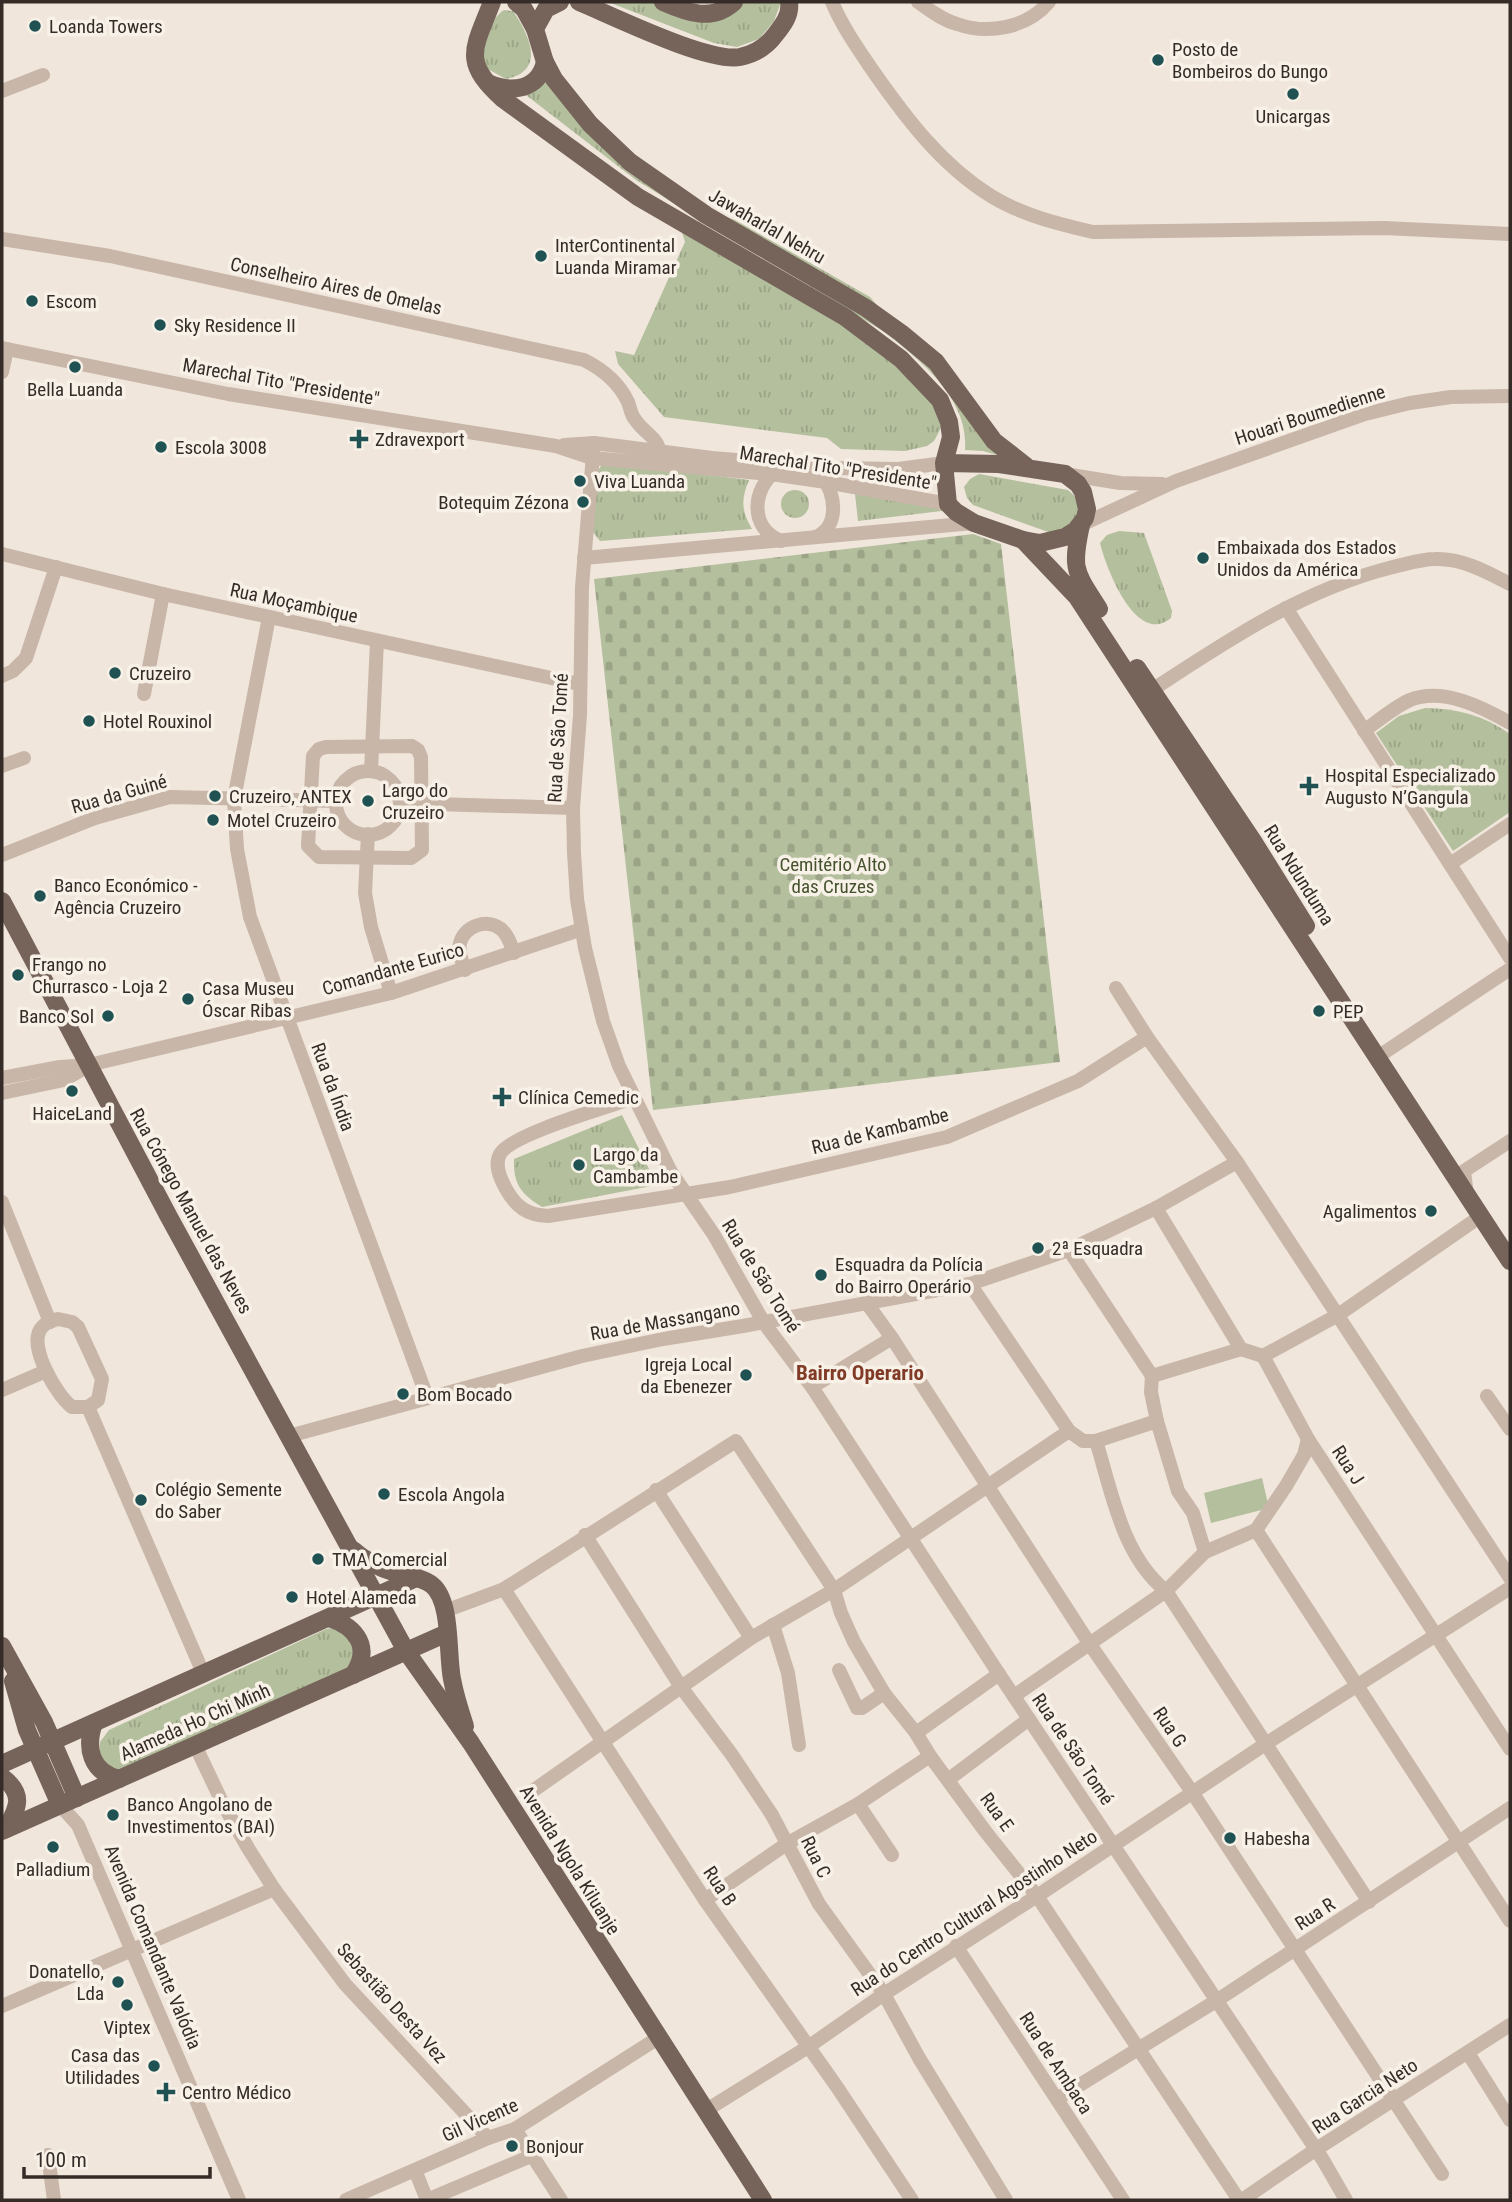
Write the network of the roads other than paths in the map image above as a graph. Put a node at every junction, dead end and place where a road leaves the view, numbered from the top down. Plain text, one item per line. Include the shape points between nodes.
1 (492, 2) edge
2 (516, 2) edge
3 (560, 2) edge
4 (579, 2) edge
5 (663, 2) edge
6 (734, 2) edge
7 (789, 2) edge
8 (832, 2) edge
9 (918, 2) edge
10 (1049, 2) edge
11 (535, 29) junction
12 (545, 62) junction
13 (43, 75) dead end
14 (485, 82) junction
15 (2, 91) edge
16 (1510, 234) edge
17 (2, 239) edge
18 (4, 348) edge
19 (2, 372) edge
20 (1510, 396) edge
21 (633, 418) junction
22 (593, 451) junction
23 (624, 454) junction
24 (661, 457) junction
25 (786, 463) junction
26 (944, 463) junction
27 (812, 466) junction
28 (1029, 467) junction
29 (771, 474) junction
30 (1065, 474) junction
31 (826, 482) junction
32 (1167, 484) junction
33 (948, 504) junction
34 (974, 523) junction
35 (1081, 525) junction
36 (810, 538) junction
37 (1023, 540) junction
38 (781, 541) junction
39 (2, 554) edge
40 (584, 558) junction
41 (56, 567) junction
42 (1510, 584) edge
43 (163, 594) junction
44 (1286, 608) junction
45 (269, 617) junction
46 (377, 641) junction
47 (2, 676) edge
48 (579, 684) junction
49 (1152, 690) junction
50 (144, 694) dead end
51 (1510, 723) edge
52 (1364, 731) junction
53 (372, 746) junction
54 (24, 758) dead end
55 (2, 766) edge
56 (371, 771) junction
57 (234, 799) junction
58 (310, 801) junction
59 (336, 801) junction
60 (400, 803) junction
61 (421, 804) junction
62 (573, 807) junction
63 (1510, 824) edge
64 (368, 834) junction
65 (2, 855) edge
66 (367, 857) junction
67 (1450, 864) junction
68 (2, 901) edge
69 (582, 929) junction
70 (514, 953) junction
71 (1510, 958) edge
72 (1510, 969) edge
73 (465, 970) junction
74 (1116, 988) dead end
75 (391, 993) junction
76 (288, 1017) junction
77 (1147, 1037) junction
78 (1385, 1052) junction
79 (89, 1065) junction
80 (2, 1078) edge
81 (2, 1093) edge
82 (633, 1098) junction
83 (1510, 1141) edge
84 (1237, 1162) junction
85 (1464, 1171) junction
86 (685, 1193) junction
87 (1467, 1195) junction
88 (2, 1202) edge
89 (1156, 1208) junction
90 (1481, 1216) junction
91 (1069, 1250) junction
92 (1508, 1250) edge
93 (970, 1284) junction
94 (866, 1302) junction
95 (1338, 1315) junction
96 (50, 1322) junction
97 (764, 1323) junction
98 (892, 1338) junction
99 (1241, 1349) junction
100 (1263, 1356) junction
101 (46, 1371) junction
102 (1152, 1376) junction
103 (812, 1387) junction
104 (2, 1390) edge
105 (1488, 1396) dead end
106 (428, 1397) junction
107 (88, 1407) junction
108 (1157, 1421) junction
109 (1510, 1429) edge
110 (1069, 1431) junction
111 (289, 1436) junction
112 (1308, 1438) junction
113 (1096, 1441) junction
114 (989, 1486) junction
115 (656, 1490) junction
116 (1256, 1530) junction
117 (585, 1535) junction
118 (912, 1538) junction
119 (344, 1541) junction
120 (1205, 1552) junction
121 (416, 1578) junction
122 (1510, 1578) edge
123 (504, 1588) junction
124 (1510, 1588) edge
125 (834, 1590) junction
126 (1166, 1591) junction
127 (376, 1596) junction
128 (445, 1611) junction
129 (329, 1618) junction
130 (773, 1626) junction
131 (447, 1633) junction
132 (1436, 1635) junction
133 (751, 1638) junction
134 (1089, 1643) junction
135 (4, 1650) edge
136 (406, 1651) junction
137 (839, 1670) dead end
138 (999, 1674) junction
139 (204, 1675) junction
140 (353, 1675) junction
141 (1357, 1685) junction
142 (681, 1688) junction
143 (884, 1693) junction
144 (1014, 1696) junction
145 (1029, 1718) junction
146 (94, 1723) junction
147 (916, 1732) junction
148 (604, 1740) junction
149 (52, 1742) junction
150 (471, 1743) junction
151 (1267, 1743) junction
152 (195, 1745) junction
153 (799, 1745) dead end
154 (35, 1749) junction
155 (1510, 1749) edge
156 (930, 1756) junction
157 (2, 1764) edge
158 (2, 1777) edge
159 (119, 1779) junction
160 (948, 1779) junction
161 (534, 1790) dead end
162 (1192, 1792) junction
163 (77, 1798) junction
164 (858, 1804) junction
165 (60, 1805) junction
166 (1510, 1808) edge
167 (78, 1825) junction
168 (4, 1830) edge
169 (1459, 1842) junction
170 (788, 1843) junction
171 (1114, 1845) junction
172 (892, 1855) dead end
173 (274, 1889) junction
174 (1037, 1896) junction
175 (705, 1900) junction
176 (1369, 1902) junction
177 (1510, 1921) edge
178 (956, 1946) junction
179 (131, 1949) junction
180 (1294, 1950) junction
181 (884, 1994) junction
182 (1216, 2001) junction
183 (2, 2006) edge
184 (1510, 2025) edge
185 (658, 2038) junction
186 (808, 2047) junction
187 (1139, 2048) junction
188 (1468, 2053) junction
189 (1057, 2099) junction
190 (1394, 2101) junction
191 (705, 2111) junction
192 (1510, 2120) edge
193 (515, 2129) junction
194 (488, 2138) junction
195 (1315, 2150) junction
196 (48, 2155) dead end
197 (531, 2156) junction
198 (415, 2170) junction
199 (1442, 2174) dead end
200 (54, 2200) edge
201 (239, 2200) edge
202 (346, 2200) edge
203 (427, 2200) edge
204 (561, 2200) edge
205 (763, 2200) edge
206 (912, 2200) edge
207 (1006, 2200) edge
208 (1123, 2200) edge
209 (1240, 2200) edge
210 (1346, 2200) edge

1 - 14 main road via 474,48 476,68
2 - 11 main road, Jawaharlal Nehru
3 - 11 main road via 546,9
4 - 7 main road via 705,54 738,58 757,52 772,40 785,23
5 - 6 main road via 704,15 716,14
8 - 16 street via 864,57 912,126 934,149 991,196 1050,222 1093,232 1384,228
9 - 10 street via 956,24 993,29 1031,18
11 - 12 main road, Jawaharlal Nehru
12 - 14 main road via 533,83 524,88 500,88
12 - 28 main road, Jawaharlal Nehru via 590,124 630,162 697,209 901,333 936,362 994,441
13 - 15 street
14 - 26 main road, Jawaharlal Nehru via 638,197 845,317 891,350 940,400 951,437
17 - 21 street, Conselheiro Aires de Omelas via 110,256 584,360 617,386
18 - 19 street
18 - 22 street, Marechal Tito "Presidente" via 228,394
20 - 32 street, Houari Boumedienne via 1451,397 1365,414
21 - 23 street
21 - 24 street, Conselheiro Aires de Omelas via 652,435
22 - 23 street, Marechal Tito "Presidente"
22 - 40 street, Rua de São Tomé
23 - 24 street, Marechal Tito "Presidente"
24 - 25 street, Marechal Tito "Presidente"
24 - 29 street, Marechal Tito "Presidente"
25 - 27 street, Marechal Tito "Presidente"
25 - 29 street
26 - 27 street, Marechal Tito "Presidente" via 898,469
26 - 28 main road
26 - 33 main road, Jawaharlal Nehru
27 - 31 street
28 - 30 main road
29 - 31 street, Marechal Tito "Presidente"
29 - 38 street via 763,483 756,507 765,530
30 - 32 street via 1120,483
30 - 35 main road, Rua Ndunduma via 1084,496 1087,509
31 - 33 street, Marechal Tito "Presidente"
31 - 36 street via 832,492 833,516 820,535
32 - 35 street
33 - 34 main road
34 - 36 street
34 - 37 main road
35 - 37 main road via 1065,537 1040,543
35 - 49 main road, Rua Ndunduma via 1076,570
36 - 38 street
37 - 87 main road, Rua Ndunduma via 1077,597
38 - 40 street
39 - 41 street, Rua Moçambique
40 - 48 street, Rua de São Tomé
41 - 43 street, Rua Moçambique
41 - 47 street via 26,658
42 - 44 street via 1457,561 1433,558 1366,574
43 - 45 street, Rua Moçambique
43 - 50 street
44 - 49 street
44 - 52 street
45 - 46 street, Rua Moçambique
45 - 57 street, Rua da Índia
46 - 48 street, Rua Moçambique
46 - 53 street
48 - 62 street, Rua de São Tomé
49 - 78 main road, Rua Ndunduma
51 - 52 street via 1444,696 1427,696 1409,701
52 - 67 street
53 - 56 street
53 - 58 street via 319,749 313,756
53 - 61 street via 418,750
54 - 55 street
56 - 59 street via 351,776
56 - 60 street via 388,778
57 - 58 street, Rua da Guiné
57 - 65 street, Rua da Guiné via 170,797 95,818
57 - 76 street, Rua da Índia via 237,849 250,917
58 - 59 street, Rua da Guiné
58 - 66 street via 311,851 319,857
59 - 64 street via 342,821
60 - 61 street
60 - 64 street via 393,822
61 - 62 street
61 - 66 street via 422,850 417,855
62 - 69 street, Rua de São Tomé
63 - 67 street
64 - 66 street
66 - 75 street via 365,893
67 - 71 street
68 - 79 main road, Rua Cónego Manuel das Neves
69 - 70 street, Comandante Eurico
69 - 82 street, Rua de São Tomé via 603,1021
70 - 73 street, Comandante Eurico
70 - 73 street via 500,929 476,925 460,942
72 - 78 street
73 - 75 street, Comandante Eurico
74 - 77 street
75 - 76 street, Comandante Eurico
76 - 79 street, Comandante Eurico
76 - 106 street, Rua da Índia
77 - 84 street
77 - 86 street, Rua de Kambambe via 1078,1081 947,1137
78 - 85 main road, Rua Ndunduma
79 - 80 street, Comandante Eurico
79 - 81 street, Comandante Eurico via 64,1080
79 - 111 main road, Rua Cónego Manuel das Neves
82 - 86 street, Rua de São Tomé
82 - 86 street, Rua de Kambambe via 505,1146 496,1167 505,1188 521,1209 541,1216
83 - 85 street
84 - 89 street, Rua de Massangano
84 - 95 street
85 - 87 street
85 - 92 main road, Rua Ndunduma
86 - 97 street, Rua de São Tomé
87 - 90 main road, Rua Ndunduma
88 - 96 street
89 - 91 street, Rua de Massangano
89 - 99 street
90 - 92 main road, Rua Ndunduma
90 - 95 street
91 - 93 street, Rua de Massangano
91 - 102 street
93 - 94 street, Rua de Massangano
93 - 110 street
94 - 97 street, Rua de Massangano
94 - 98 street, Rua G
95 - 100 street
95 - 122 street
96 - 101 street via 40,1330 36,1344
96 - 107 street via 65,1319 78,1327 102,1379 98,1400
97 - 103 street, Rua de São Tomé
97 - 106 street, Rua de Massangano via 595,1353
98 - 103 street
98 - 114 street, Rua G
99 - 100 street
99 - 102 street
100 - 112 street, Rua J
101 - 104 street
101 - 107 street via 66,1403
102 - 108 street
103 - 118 street, Rua de São Tomé
105 - 109 street
106 - 111 street, Rua de Massangano
107 - 139 street
108 - 113 street
108 - 120 street via 1178,1491 1193,1513
110 - 113 street via 1083,1441
110 - 114 street
111 - 119 main road, Rua Cónego Manuel das Neves
112 - 116 street via 1304,1455
112 - 132 street, Rua J
113 - 126 street via 1124,1532 1153,1581
114 - 118 street
114 - 134 street, Rua G
115 - 117 street
115 - 125 street, Rua E via 736,1441
115 - 133 street
116 - 120 street
116 - 141 street
117 - 123 street
117 - 142 street, Rua C
118 - 125 street
118 - 138 street, Rua de São Tomé
119 - 121 main road via 373,1564
119 - 127 main road, Avenida Ngola Kiluanje
120 - 126 street
121 - 127 main road, Alameda Ho Chi Minh
121 - 128 main road via 433,1586
123 - 128 street
123 - 148 street, Rua B
124 - 132 street, Rua do Centro Cultural Agostinho Neto
125 - 130 street
125 - 143 street, Rua E via 854,1642
126 - 134 street
126 - 151 street
127 - 129 main road, Alameda Ho Chi Minh
127 - 136 main road, Avenida Ngola Kiluanje
128 - 131 main road
129 - 139 main road, Alameda Ho Chi Minh
129 - 140 main road via 353,1629 359,1640 362,1658
130 - 133 street
130 - 153 street via 788,1673
131 - 136 main road, Alameda Ho Chi Minh
131 - 150 main road via 452,1680
132 - 141 street, Rua do Centro Cultural Agostinho Neto
132 - 155 street, Rua J
133 - 142 street
134 - 144 street
134 - 162 street, Rua G
135 - 149 main road, Avenida Comandante Valódia
135 - 154 main road, Avenida Comandante Valódia
136 - 140 main road, Alameda Ho Chi Minh
136 - 150 main road, Avenida Ngola Kiluanje
137 - 143 street via 858,1709
138 - 144 street, Rua de São Tomé
138 - 147 street
139 - 146 main road, Alameda Ho Chi Minh
140 - 152 main road, Alameda Ho Chi Minh
141 - 151 street, Rua do Centro Cultural Agostinho Neto
141 - 169 street
142 - 148 street
142 - 170 street, Rua C via 732,1755
143 - 147 street, Rua E
144 - 145 street, Rua de São Tomé
145 - 160 street
145 - 171 street, Rua de São Tomé
146 - 149 main road, Alameda Ho Chi Minh
146 - 159 main road via 88,1738 96,1765 107,1776
147 - 156 street, Rua E
148 - 161 street
148 - 175 street, Rua B
149 - 154 main road, Alameda Ho Chi Minh
149 - 163 main road, Avenida Comandante Valódia
150 - 185 main road, Avenida Ngola Kiluanje
151 - 162 street, Rua do Centro Cultural Agostinho Neto
151 - 176 street
152 - 159 main road, Alameda Ho Chi Minh
152 - 173 street, Sebastião Desta Vez via 223,1804
154 - 157 main road, Alameda Ho Chi Minh
154 - 165 main road, Avenida Comandante Valódia
156 - 160 street, Rua E
156 - 164 street
158 - 168 main road via 16,1790 18,1802
159 - 163 main road, Alameda Ho Chi Minh
160 - 174 street, Rua E
162 - 171 street, Rua do Centro Cultural Agostinho Neto
162 - 180 street, Rua G
163 - 165 main road, Alameda Ho Chi Minh
163 - 167 street, Avenida Comandante Valódia
164 - 170 street
164 - 172 street
165 - 167 street, Avenida Comandante Valódia
165 - 168 main road, Alameda Ho Chi Minh
166 - 169 street, Rua R
167 - 179 street, Avenida Comandante Valódia
169 - 176 street, Rua R
169 - 177 street
170 - 175 street
170 - 181 street, Rua C via 819,1904
171 - 174 street, Rua do Centro Cultural Agostinho Neto
171 - 182 street, Rua de São Tomé
173 - 179 street
173 - 194 street, Sebastião Desta Vez via 345,1984
174 - 178 street, Rua do Centro Cultural Agostinho Neto
174 - 187 street, Rua E
175 - 186 street, Rua B
176 - 180 street, Rua R
178 - 181 street, Rua do Centro Cultural Agostinho Neto
178 - 189 street, Rua de Ambaca
179 - 183 street
179 - 201 street, Avenida Comandante Valódia
180 - 182 street, Rua R
180 - 190 street, Rua G
181 - 186 street, Rua do Centro Cultural Agostinho Neto
181 - 207 street, Rua C
182 - 187 street, Rua R
182 - 195 street, Rua de São Tomé
184 - 188 street, Rua Garcia Neto
185 - 191 main road, Avenida Ngola Kiluanje
185 - 193 street, Gil Vicente
186 - 191 street, Rua do Centro Cultural Agostinho Neto
186 - 206 street, Rua B
187 - 189 street, Rua R
187 - 209 street, Rua E
188 - 190 street, Rua Garcia Neto
188 - 192 street
189 - 208 street, Rua de Ambaca
190 - 195 street, Rua Garcia Neto
190 - 199 street, Rua G
191 - 205 main road, Avenida Ngola Kiluanje
193 - 194 street, Gil Vicente
193 - 197 street
194 - 198 street, Gil Vicente
195 - 209 street, Rua Garcia Neto
195 - 210 street, Rua de São Tomé
196 - 200 street
197 - 203 street
197 - 204 street
198 - 202 street, Gil Vicente
198 - 203 street

